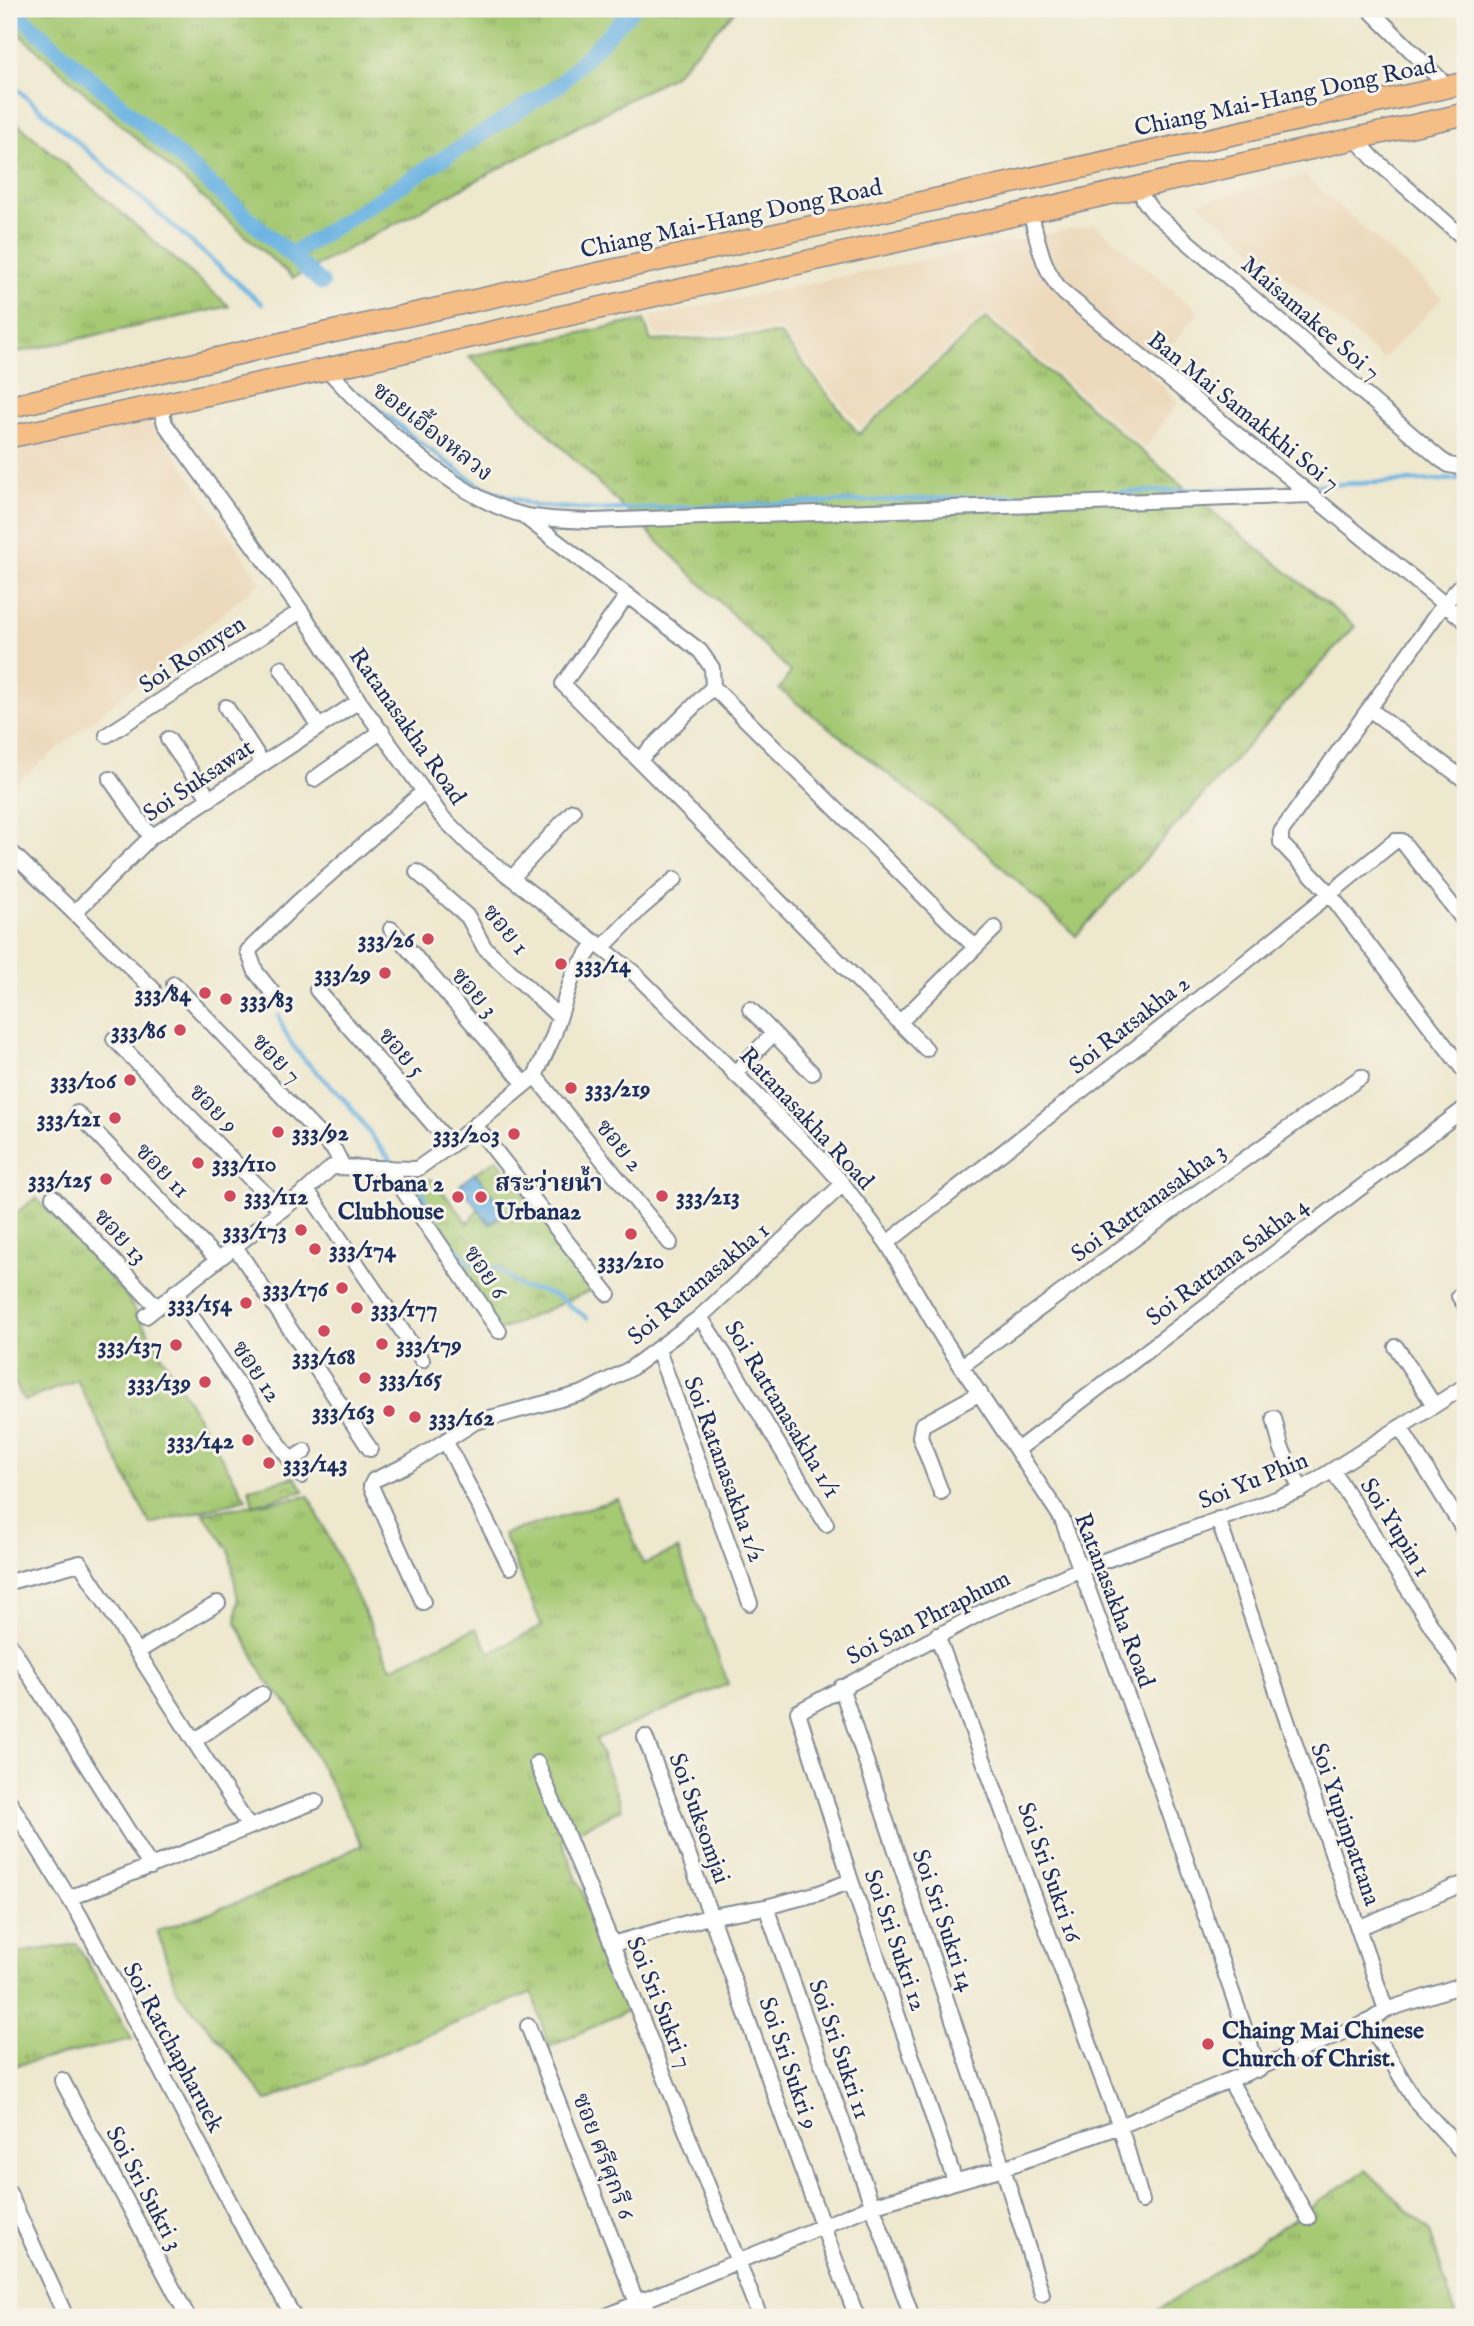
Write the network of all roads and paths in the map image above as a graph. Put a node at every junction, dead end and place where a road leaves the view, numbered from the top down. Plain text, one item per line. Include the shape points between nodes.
1 (1370, 9) edge
2 (1456, 85) edge
3 (1359, 106) junction
4 (1465, 114) edge
5 (1361, 137) junction
6 (1140, 187) junction
7 (1030, 211) junction
8 (1465, 239) edge
9 (318, 335) junction
10 (327, 369) junction
11 (160, 405) junction
12 (9, 407) edge
13 (9, 437) edge
14 (1465, 468) edge
15 (1312, 495) junction
16 (521, 514) junction
17 (1465, 581) edge
18 (626, 597) junction
19 (1444, 604) junction
20 (301, 611) junction
21 (1465, 621) edge
22 (281, 668) dead end
23 (713, 688) junction
24 (359, 701) junction
25 (226, 706) dead end
26 (1368, 709) junction
27 (319, 727) junction
28 (382, 731) junction
29 (107, 735) dead end
30 (168, 739) dead end
31 (639, 760) junction
32 (263, 764) junction
33 (110, 779) dead end
34 (314, 779) dead end
35 (1465, 780) edge
36 (424, 791) junction
37 (209, 799) junction
38 (573, 811) dead end
39 (152, 837) junction
40 (9, 850) edge
41 (417, 872) dead end
42 (512, 878) junction
43 (676, 879) dead end
44 (1329, 893) junction
45 (75, 912) junction
46 (1465, 922) edge
47 (995, 928) dead end
48 (391, 929) dead end
49 (599, 945) junction
50 (975, 947) junction
51 (174, 984) dead end
52 (153, 989) dead end
53 (317, 990) dead end
54 (275, 996) dead end
55 (750, 1009) dead end
56 (559, 1017) junction
57 (900, 1022) junction
58 (773, 1034) junction
59 (114, 1039) dead end
60 (926, 1049) dead end
61 (1465, 1072) edge
62 (812, 1073) dead end
63 (734, 1074) junction
64 (1362, 1077) dead end
65 (530, 1080) junction
66 (1465, 1108) edge
67 (77, 1113) dead end
68 (475, 1125) junction
69 (451, 1145) junction
70 (343, 1167) junction
71 (396, 1169) junction
72 (843, 1184) junction
73 (307, 1190) junction
74 (53, 1197) dead end
75 (280, 1209) junction
76 (887, 1242) junction
77 (670, 1243) dead end
78 (234, 1245) junction
79 (217, 1259) junction
80 (175, 1292) junction
81 (608, 1294) dead end
82 (700, 1317) junction
83 (499, 1331) dead end
84 (1396, 1347) dead end
85 (658, 1350) junction
86 (422, 1360) dead end
87 (963, 1366) junction
88 (1465, 1386) edge
89 (980, 1393) junction
90 (1434, 1405) junction
91 (1274, 1418) dead end
92 (1400, 1427) junction
93 (446, 1442) junction
94 (370, 1449) dead end
95 (1017, 1450) junction
96 (305, 1451) dead end
97 (291, 1461) junction
98 (1333, 1471) junction
99 (301, 1476) dead end
100 (1301, 1490) junction
101 (942, 1492) dead end
102 (1218, 1519) junction
103 (827, 1524) dead end
104 (1465, 1532) edge
105 (510, 1567) dead end
106 (1081, 1569) junction
107 (9, 1583) edge
108 (423, 1602) dead end
109 (218, 1603) dead end
110 (750, 1603) dead end
111 (937, 1635) junction
112 (9, 1643) edge
113 (138, 1653) junction
114 (1465, 1679) edge
115 (841, 1687) junction
116 (262, 1694) dead end
117 (798, 1712) joint
118 (645, 1737) dead end
119 (194, 1741) junction
120 (537, 1763) dead end
121 (9, 1801) edge
122 (316, 1801) dead end
123 (249, 1827) junction
124 (151, 1867) junction
125 (851, 1881) junction
126 (1460, 1885) dead end
127 (69, 1898) junction
128 (766, 1907) junction
129 (712, 1916) junction
130 (1358, 1928) junction
131 (612, 1944) junction
132 (1465, 1984) edge
133 (1386, 2010) junction
134 (1368, 2022) junction
135 (528, 2026) dead end
136 (1259, 2070) junction
137 (62, 2080) dead end
138 (1230, 2081) junction
139 (1120, 2126) junction
140 (1465, 2155) edge
141 (1003, 2168) junction
142 (955, 2181) junction
143 (9, 2193) edge
144 (1142, 2202) dead end
145 (871, 2206) junction
146 (1307, 2218) dead end
147 (822, 2225) junction
148 (737, 2260) junction
149 (1041, 2294) dead end
150 (640, 2301) junction
151 (66, 2317) edge
152 (188, 2317) edge
153 (294, 2317) edge
154 (604, 2317) edge
155 (652, 2317) edge
156 (760, 2317) edge
157 (857, 2317) edge
158 (912, 2317) edge

1 - 2 street
2 - 3 main road, Chiang Mai-Hang Dong Road
3 - 5 main road
3 - 9 main road, Chiang Mai-Hang Dong Road
4 - 5 main road
5 - 6 main road
5 - 8 street via 1373,159
6 - 7 main road
6 - 14 street, Maisamakee Soi 7 via 1153,212 1440,459
7 - 10 main road
7 - 15 street, Ban Mai Samakkhi Soi 7 via 1045,265 1064,293
9 - 10 main road
9 - 12 main road, Chiang Mai-Hang Dong Road
10 - 11 main road
10 - 16 street, ซอยเอื้องหลวง via 368,413 463,489
11 - 13 main road
11 - 20 street, Ratanasakha Road via 164,424
15 - 16 street via 592,521
15 - 19 street, Ban Mai Samakkhi Soi 7
16 - 18 street
17 - 19 street
18 - 23 street via 709,660
18 - 31 street via 563,684
19 - 21 street, Ban Mai Samakkhi Soi 7
19 - 26 street
20 - 24 street, Ratanasakha Road
20 - 29 street, Soi Romyen
22 - 27 street
23 - 31 street
23 - 50 street
24 - 27 street, Soi Suksawat
24 - 28 street, Ratanasakha Road
25 - 32 street
26 - 35 street
26 - 44 street via 1281,832 1281,843
27 - 32 street, Soi Suksawat
28 - 34 street
28 - 36 street, Ratanasakha Road
30 - 37 street
31 - 57 street
32 - 37 street, Soi Suksawat
33 - 39 street
36 - 42 street, Ratanasakha Road via 474,849
36 - 54 street via 248,951 256,972
37 - 39 street, Soi Suksawat
38 - 42 street
39 - 45 street, Soi Suksawat
40 - 45 street
41 - 56 street, ซอย 1 via 468,917 484,947
42 - 49 street, Ratanasakha Road
43 - 49 street
44 - 46 street, Soi Ratsakha 2 via 1399,840
44 - 61 street
44 - 76 street, Soi Ratsakha 2
45 - 52 street
47 - 50 street
48 - 65 street, ซอย 3
49 - 56 street via 573,975
49 - 63 street, Ratanasakha Road via 633,972
50 - 57 street
51 - 70 street, ซอย 7 via 335,1151
53 - 69 street, ซอย 5
55 - 58 street
56 - 65 street via 554,1037
57 - 60 street
58 - 62 street
58 - 63 street
59 - 75 street, ซอย 9
63 - 72 street, Ratanasakha Road
64 - 87 street, Soi Rattanasakha 3
65 - 68 street
65 - 77 street, ซอย 2
66 - 95 street, Soi Rattana Sakha 4
67 - 79 street, ซอย 11
68 - 69 street
68 - 81 street
69 - 71 street via 417,1169
70 - 71 street
70 - 73 street via 332,1167
71 - 83 street, ซอย 6
72 - 76 street, Ratanasakha Road
72 - 82 street, Soi Ratanasakha 1
73 - 75 street
73 - 86 street
74 - 80 street, ซอย 13 via 152,1311
75 - 78 street
76 - 87 street, Ratanasakha Road
78 - 79 street
78 - 94 street
79 - 80 street
80 - 97 street, ซอย 12
82 - 85 street, Soi Ratanasakha 1
82 - 103 street, Soi Rattanasakha 1/1
84 - 90 street
85 - 93 street, Soi Ratanasakha 1 via 583,1393 475,1422
85 - 110 street, Soi Ratanasakha 1/2
87 - 89 street, Ratanasakha Road
88 - 90 street, Soi Yu Phin
89 - 95 street, Ratanasakha Road
89 - 101 street via 922,1425 920,1437
90 - 92 street, Soi Yu Phin
91 - 100 street via 1281,1447
92 - 98 street, Soi Yu Phin
92 - 104 street
93 - 105 street
93 - 108 street, Soi Ratanasakha 1 via 371,1482
95 - 106 street, Ratanasakha Road via 1062,1519
96 - 97 street
97 - 99 street, ซอย 12
98 - 100 street, Soi Yu Phin
98 - 114 street, Soi Yupin 1
100 - 102 street, Soi Yu Phin
102 - 106 street, Soi Yu Phin
102 - 130 street, Soi Yupinpattana
106 - 111 street, Soi San Phraphum
106 - 136 street, Ratanasakha Road
107 - 113 street via 80,1563
109 - 113 street
111 - 115 street, Soi San Phraphum
111 - 139 street, Soi Sri Sukri 16
112 - 124 street
113 - 119 street
115 - 117 street, Soi San Phraphum
115 - 141 street, Soi Sri Sukri 14
116 - 119 street
117 - 125 street, Soi Sri Sukri 12
118 - 129 street, Soi Suksomjai
119 - 123 street
120 - 131 street, Soi Sri Sukri 7
121 - 127 street, Soi Ratchapharuek
122 - 123 street
123 - 124 street
124 - 127 street
125 - 128 street
125 - 142 street, Soi Sri Sukri 12
126 - 130 street
127 - 153 street, Soi Ratchapharuek
128 - 129 street
128 - 145 street, Soi Sri Sukri 11
129 - 131 street
129 - 147 street, Soi Sri Sukri 9
130 - 133 street, Soi Yupinpattana
131 - 148 street, Soi Sri Sukri 7
132 - 133 street
133 - 134 street
134 - 136 street
134 - 140 street via 1414,2099
135 - 150 street, ซอย ศรีศุกรี 6
136 - 138 street
137 - 152 street, Soi Sri Sukri 3
138 - 139 street
138 - 146 street
139 - 141 street
139 - 144 street, Soi Sri Sukri 16
141 - 142 street
141 - 149 street, Soi Sri Sukri 14
142 - 145 street
143 - 151 street
145 - 147 street
145 - 158 street, Soi Sri Sukri 11
147 - 148 street
147 - 157 street, Soi Sri Sukri 9
148 - 150 street
148 - 156 street, Soi Sri Sukri 7
150 - 154 street
150 - 155 street, ซอย ศรีศุกรี 6

